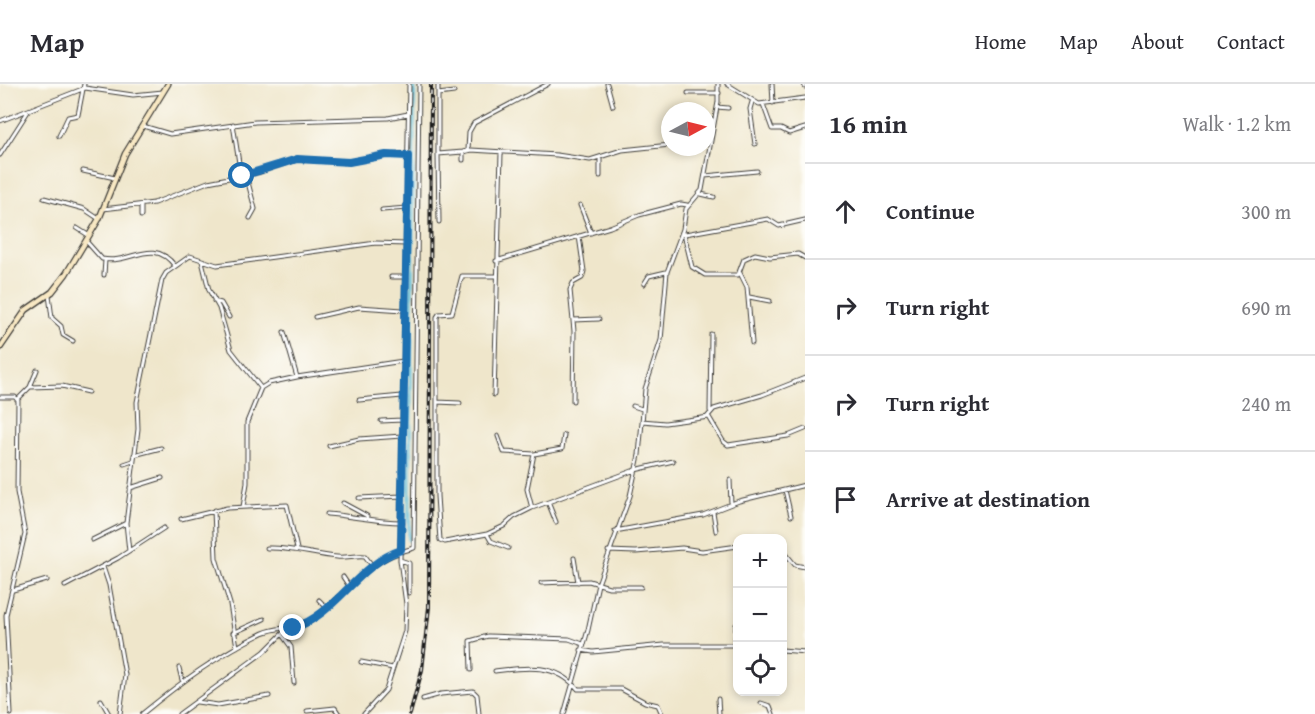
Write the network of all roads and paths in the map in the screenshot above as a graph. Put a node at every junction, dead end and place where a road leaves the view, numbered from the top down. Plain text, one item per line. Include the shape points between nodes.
1 (155, 84) edge
2 (168, 84) edge
3 (409, 84) edge
4 (419, 84) edge
5 (438, 84) edge
6 (548, 84) edge
7 (607, 84) edge
8 (718, 84) edge
9 (727, 84) edge
10 (772, 84) edge
11 (85, 86) edge
12 (155, 91) junction
13 (163, 92) junction
14 (454, 92) dead end
15 (688, 93) dead end
16 (719, 93) junction
17 (438, 94) junction
18 (805, 98) edge
19 (752, 102) junction
20 (763, 104) junction
21 (773, 104) junction
22 (613, 106) dead end
23 (717, 107) junction
24 (728, 108) dead end
25 (29, 110) junction
26 (408, 114) junction
27 (715, 116) edge
28 (0, 122) edge
29 (233, 124) junction
30 (142, 126) junction
31 (805, 128) edge
32 (59, 136) dead end
33 (755, 144) dead end
34 (661, 146) edge
35 (468, 151) junction
36 (463, 152) junction
37 (501, 153) junction
38 (438, 154) junction
39 (0, 155) edge
40 (408, 156) junction
41 (707, 156) edge
42 (600, 159) junction
43 (463, 160) dead end
44 (82, 171) dead end
45 (757, 171) dead end
46 (244, 175) junction
47 (600, 176) dead end
48 (705, 176) junction
49 (115, 178) junction
50 (701, 194) junction
51 (714, 197) dead end
52 (44, 198) dead end
53 (141, 205) junction
54 (580, 206) dead end
55 (687, 206) junction
56 (407, 208) junction
57 (103, 209) junction
58 (382, 210) dead end
59 (141, 216) dead end
60 (250, 218) dead end
61 (99, 219) junction
62 (805, 220) edge
63 (439, 222) dead end
64 (77, 228) dead end
65 (591, 233) junction
66 (683, 234) junction
67 (579, 236) junction
68 (86, 237) junction
69 (406, 244) junction
70 (805, 258) edge
71 (105, 260) junction
72 (202, 261) junction
73 (496, 261) junction
74 (175, 266) junction
75 (668, 272) junction
76 (740, 273) junction
77 (104, 275) dead end
78 (496, 276) junction
79 (391, 277) dead end
80 (405, 277) junction
81 (644, 284) dead end
82 (49, 295) junction
83 (749, 297) junction
84 (214, 301) junction
85 (770, 301) dead end
86 (404, 310) junction
87 (229, 317) dead end
88 (315, 317) dead end
89 (599, 319) dead end
90 (573, 320) junction
91 (284, 332) dead end
92 (711, 334) dead end
93 (73, 340) dead end
94 (752, 343) dead end
95 (0, 348) edge
96 (403, 361) junction
97 (38, 370) dead end
98 (297, 377) junction
99 (805, 378) edge
100 (30, 387) junction
101 (261, 388) junction
102 (88, 392) dead end
103 (494, 394) dead end
104 (402, 396) junction
105 (0, 397) edge
106 (18, 399) junction
107 (359, 400) dead end
108 (573, 401) dead end
109 (437, 402) junction
110 (460, 403) dead end
111 (633, 406) dead end
112 (642, 410) junction
113 (710, 411) junction
114 (707, 417) junction
115 (402, 420) junction
116 (381, 421) dead end
117 (642, 421) junction
118 (805, 429) edge
119 (564, 435) dead end
120 (402, 436) junction
121 (498, 436) dead end
122 (329, 446) dead end
123 (161, 448) dead end
124 (534, 454) junction
125 (134, 455) junction
126 (133, 460) junction
127 (673, 461) dead end
128 (124, 464) dead end
129 (635, 470) junction
130 (162, 478) dead end
131 (730, 480) dead end
132 (805, 485) edge
133 (130, 488) junction
134 (785, 490) junction
135 (402, 496) junction
136 (359, 498) dead end
137 (548, 502) junction
138 (343, 503) dead end
139 (731, 504) junction
140 (243, 507) junction
141 (532, 508) junction
142 (214, 510) junction
143 (713, 512) junction
144 (327, 514) dead end
145 (791, 516) dead end
146 (368, 517) junction
147 (181, 519) dead end
148 (402, 522) junction
149 (556, 522) dead end
150 (126, 523) junction
151 (164, 528) dead end
152 (615, 531) junction
153 (716, 531) dead end
154 (487, 534) junction
155 (92, 540) dead end
156 (733, 547) edge
157 (267, 548) dead end
158 (508, 548) dead end
159 (297, 549) junction
160 (401, 550) junction
161 (129, 551) junction
162 (608, 551) junction
163 (787, 554) edge
164 (574, 558) dead end
165 (400, 560) junction
166 (371, 565) junction
167 (103, 567) junction
168 (805, 567) edge
169 (343, 577) dead end
170 (47, 580) dead end
171 (578, 582) junction
172 (541, 583) dead end
173 (598, 584) junction
174 (64, 586) dead end
175 (350, 586) junction
176 (641, 587) dead end
177 (13, 590) junction
178 (409, 593) dead end
179 (319, 600) dead end
180 (327, 608) junction
181 (264, 619) dead end
182 (288, 628) junction
183 (233, 633) junction
184 (283, 636) junction
185 (583, 644) junction
186 (733, 645) edge
187 (237, 647) junction
188 (581, 650) junction
189 (787, 650) edge
190 (805, 652) edge
191 (361, 662) dead end
192 (179, 668) dead end
193 (393, 668) junction
194 (471, 670) dead end
195 (495, 671) dead end
196 (182, 680) junction
197 (294, 682) dead end
198 (573, 682) junction
199 (269, 696) dead end
200 (423, 699) dead end
201 (718, 699) dead end
202 (102, 700) dead end
203 (197, 702) junction
204 (761, 703) dead end
205 (307, 711) dead end
206 (10, 714) edge
207 (109, 714) edge
208 (120, 714) edge
209 (142, 714) edge
210 (179, 714) edge
211 (339, 714) edge
212 (364, 714) edge
213 (478, 714) edge
214 (564, 714) edge
215 (662, 714) edge
216 (719, 714) edge
217 (773, 714) edge

1 - 12 street
2 - 13 street
3 - 26 street
4 - 160 street via 414,546
5 - 17 street
6 - 35 street via 474,123 469,132
7 - 22 street
8 - 16 street
9 - 19 street
10 - 21 street
11 - 12 street via 136,95
11 - 25 street
11 - 32 street via 78,114 68,117
12 - 13 street
13 - 30 street
14 - 17 street
15 - 16 street
16 - 23 street
17 - 38 street
18 - 21 street
19 - 20 street
19 - 33 street
20 - 21 street
20 - 31 street via 772,129 789,134
23 - 24 street
23 - 27 street
25 - 28 street
25 - 39 street
26 - 29 street
26 - 40 street
29 - 30 street via 170,134
29 - 46 street
30 - 49 street
34 - 42 street via 622,150
35 - 36 street
35 - 37 street
36 - 38 street
36 - 43 street
37 - 42 street
37 - 73 street
38 - 63 street
40 - 46 street via 386,155 349,162 297,159
40 - 56 street
41 - 48 street
42 - 47 street
44 - 49 street
45 - 48 street
46 - 53 street via 208,182
46 - 60 street via 255,209
48 - 50 street
49 - 57 street
50 - 51 street
50 - 55 street
52 - 61 street via 84,209
53 - 57 street
53 - 59 street
54 - 65 street
55 - 65 street via 681,204 639,215
55 - 66 street
56 - 58 street
56 - 69 street
57 - 61 street
61 - 68 street
62 - 66 street via 779,226 768,219
64 - 68 street
65 - 67 street
66 - 75 street
66 - 76 street via 690,261 698,273 730,277
67 - 73 street
67 - 90 street via 584,271 582,278 571,286
68 - 71 street
68 - 82 street via 66,274
69 - 72 street via 376,243 217,265
69 - 80 street
70 - 76 street via 798,254 751,255 744,259
71 - 74 street via 151,251
71 - 77 street
72 - 74 street via 190,256
72 - 84 street
73 - 78 street
74 - 125 street via 162,280 147,342 142,386 136,402 138,429
75 - 81 street via 650,276
75 - 112 street via 661,340
76 - 83 street via 746,280
78 - 103 street
78 - 109 street via 461,276 452,313 437,316
79 - 80 street
80 - 86 street
82 - 93 street via 52,318 61,326 63,335
82 - 95 street via 26,310
83 - 85 street
83 - 94 street
84 - 87 street via 221,303
84 - 101 street via 231,350
86 - 88 street via 358,307
86 - 96 street
89 - 90 street
90 - 108 street
91 - 98 street
92 - 113 street
96 - 98 street
96 - 104 street
97 - 100 street
98 - 101 street
99 - 113 street
100 - 102 street via 62,386
100 - 106 street
101 - 140 street via 247,422 248,483
104 - 107 street
104 - 115 street
105 - 106 street
106 - 177 street via 17,492 25,534
109 - 110 street
109 - 154 street via 440,540
111 - 112 street
112 - 117 street
113 - 114 street
114 - 117 street via 664,423
114 - 118 street via 728,445 788,436
115 - 116 street
115 - 120 street
117 - 129 street
119 - 124 street via 562,450
120 - 122 street
120 - 135 street
121 - 124 street via 504,452
123 - 125 street
124 - 141 street via 526,489
125 - 126 street
126 - 128 street
126 - 133 street
127 - 129 street
129 - 137 street
129 - 152 street via 628,501
130 - 133 street
131 - 139 street
132 - 134 street
133 - 150 street
134 - 139 street
134 - 145 street
135 - 136 street
135 - 148 street
137 - 141 street
137 - 149 street
138 - 146 street
139 - 143 street
140 - 142 street
140 - 159 street via 289,506
141 - 154 street
142 - 147 street
142 - 183 street via 216,558
143 - 152 street
143 - 153 street
144 - 146 street
146 - 148 street via 377,522
148 - 160 street
150 - 155 street
150 - 161 street
151 - 161 street
152 - 162 street
154 - 158 street via 491,541
156 - 162 street via 702,551
157 - 159 street
159 - 166 street via 334,557 365,556
160 - 165 street
160 - 166 street
161 - 167 street
162 - 173 street
163 - 168 street via 795,565
164 - 171 street
165 - 178 street via 409,563
165 - 193 street via 406,621
166 - 175 street
167 - 174 street
167 - 208 street via 125,675
169 - 175 street
170 - 177 street
171 - 172 street
171 - 173 street
173 - 176 street
173 - 185 street
175 - 180 street
177 - 206 street via 5,625
179 - 180 street
180 - 182 street via 308,622
181 - 183 street
182 - 184 street
182 - 187 street via 272,630
183 - 187 street
184 - 197 street via 291,648
184 - 203 street
185 - 188 street
185 - 194 street via 569,639 475,638 470,641
186 - 188 street
187 - 196 street
188 - 198 street
189 - 190 street
191 - 193 street
192 - 196 street
193 - 212 street via 382,697
195 - 198 street via 539,669 558,673
196 - 209 street
198 - 214 street
198 - 215 street via 584,690 627,690 658,705
199 - 203 street via 208,706
200 - 213 street via 473,691 477,695
201 - 216 street
202 - 207 street
203 - 210 street
204 - 217 street via 770,706
205 - 211 street via 335,708

